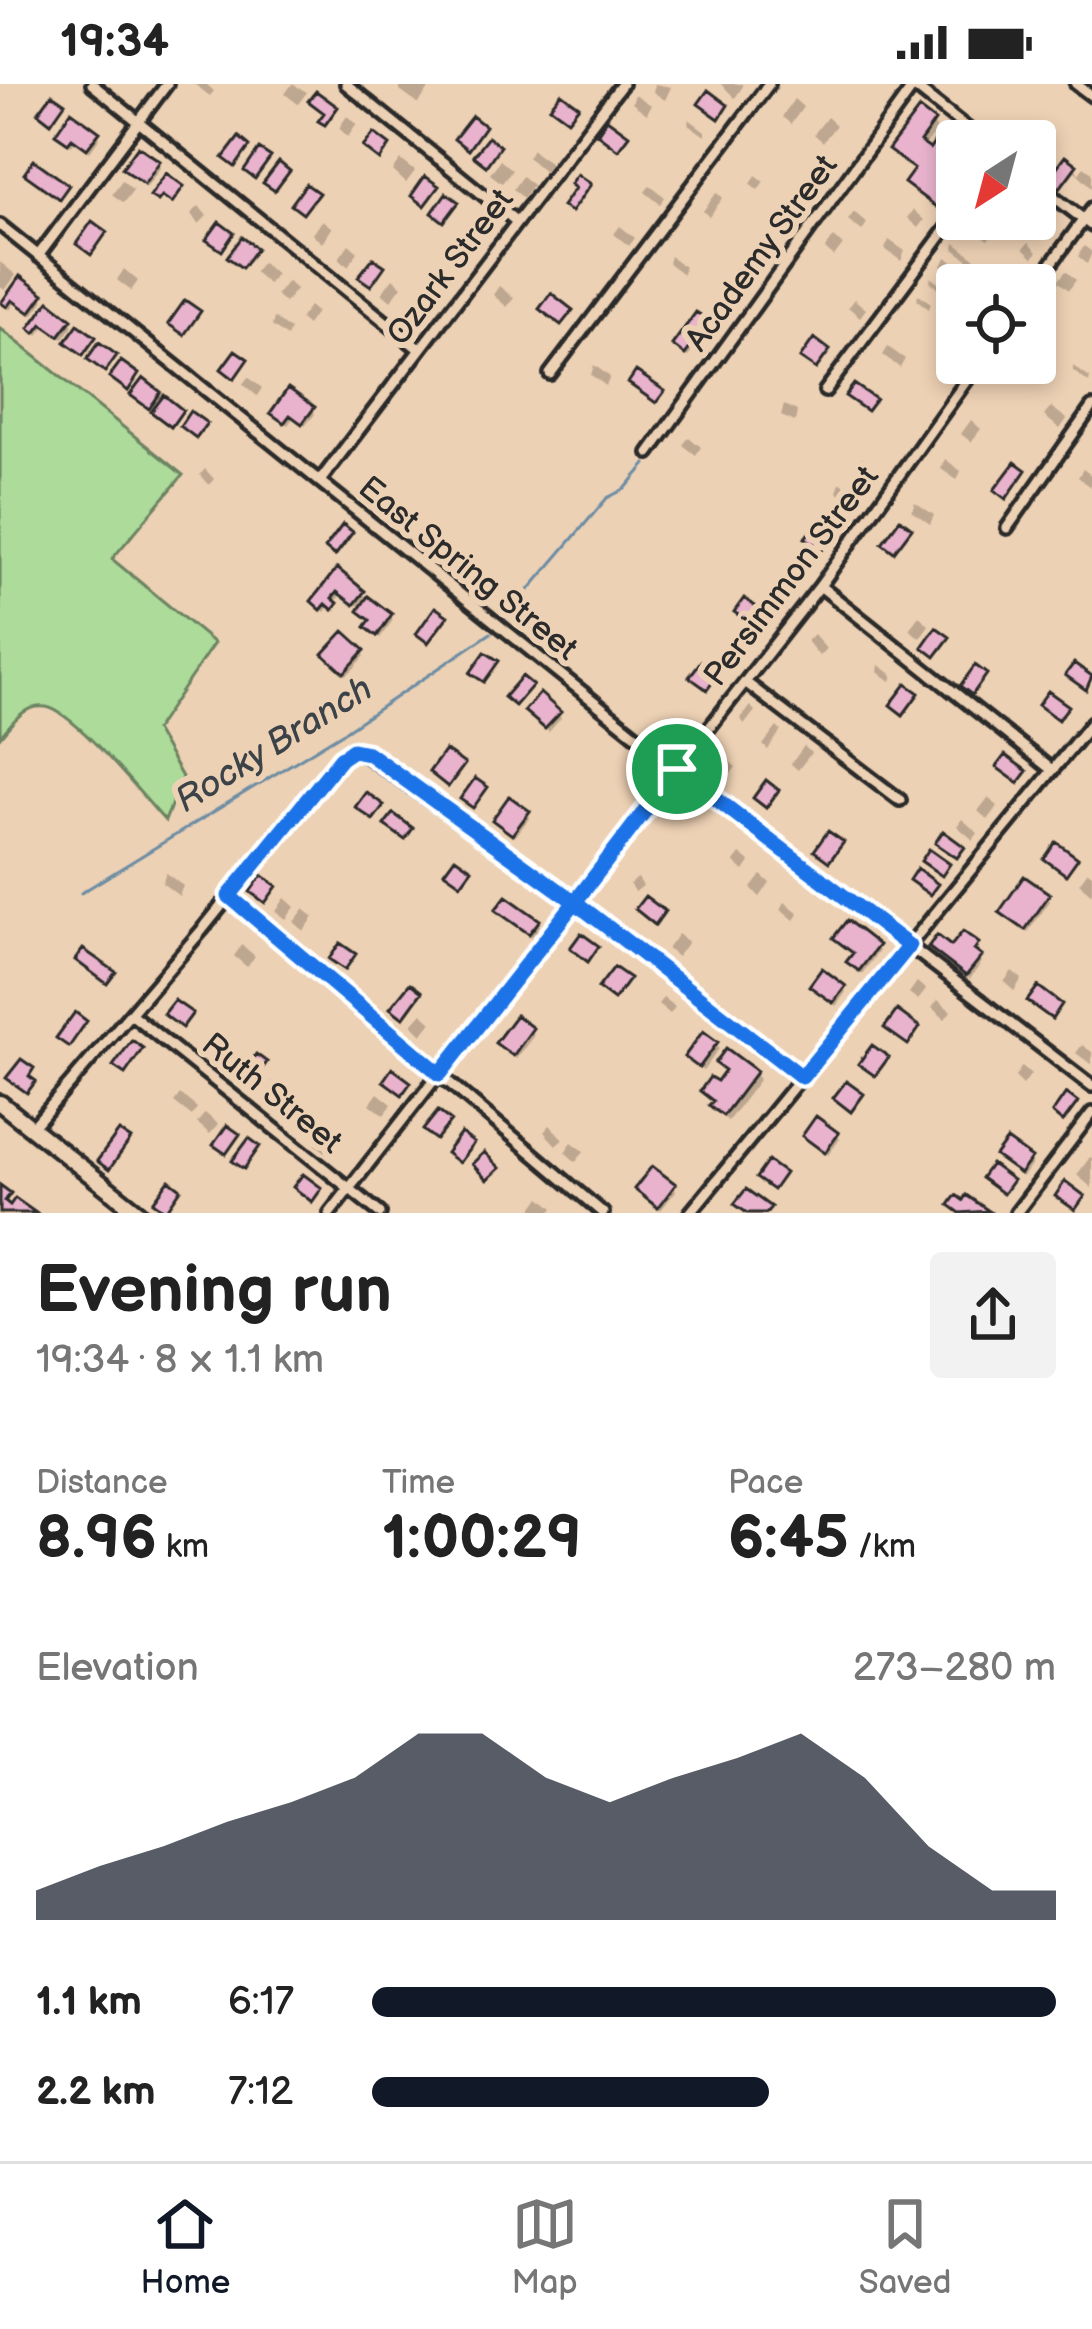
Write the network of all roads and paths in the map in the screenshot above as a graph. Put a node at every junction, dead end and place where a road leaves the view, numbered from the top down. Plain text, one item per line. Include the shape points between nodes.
1 (92, 84) edge
2 (167, 84) edge
3 (622, 84) edge
4 (769, 84) edge
5 (1076, 84) edge
6 (349, 85) edge
7 (913, 85) edge
8 (1092, 97) edge
9 (957, 120) edge
10 (139, 121) junction
11 (1056, 199) edge
12 (1092, 208) edge
13 (517, 222) junction
14 (1087, 223) edge
15 (0, 225) edge
16 (938, 240) edge
17 (38, 256) junction
18 (1053, 264) edge
19 (419, 349) junction
20 (550, 374) dead end
21 (965, 384) edge
22 (825, 391) dead end
23 (1092, 407) edge
24 (649, 453) dead end
25 (320, 481) junction
26 (1007, 528) dead end
27 (820, 586) junction
28 (745, 682) junction
29 (1092, 722) edge
30 (677, 769) junction
31 (1052, 770) junction
32 (900, 800) dead end
33 (229, 896) junction
34 (575, 902) junction
35 (909, 946) junction
36 (131, 1014) junction
37 (440, 1074) junction
38 (802, 1077) junction
39 (1092, 1086) edge
40 (0, 1103) edge
41 (1092, 1113) edge
42 (32, 1129) junction
43 (350, 1189) junction
44 (695, 1211) edge
45 (140, 1213) edge
46 (330, 1213) edge
47 (380, 1213) edge
48 (603, 1213) edge
49 (1016, 1213) edge

1 - 10 street
2 - 10 street
3 - 13 street, Ozark Street
4 - 20 street
5 - 8 street
6 - 13 street
7 - 9 street
7 - 24 street, Academy Street
10 - 17 street
10 - 19 street
11 - 14 street
12 - 14 street
13 - 19 street, Ozark Street
14 - 18 street
15 - 17 street, East Spring Street
16 - 22 street
17 - 25 street, East Spring Street
19 - 25 street, Ozark Street
21 - 27 street, Persimmon Street
23 - 26 street
25 - 30 street, East Spring Street
27 - 28 street, Persimmon Street
27 - 31 street
28 - 30 street, Persimmon Street
28 - 32 street
29 - 31 street
30 - 34 street, Persimmon Street
30 - 35 street, East Spring Street
31 - 35 street
33 - 34 street via 353,750
33 - 36 street
33 - 37 street
34 - 37 street, Persimmon Street
34 - 38 street
35 - 38 street
35 - 39 street, East Spring Street
36 - 42 street
36 - 43 street, Ruth Street
37 - 43 street, Persimmon Street
37 - 48 street
38 - 44 street
40 - 42 street
41 - 49 street
42 - 45 street
43 - 46 street, Persimmon Street
43 - 47 street, Ruth Street

